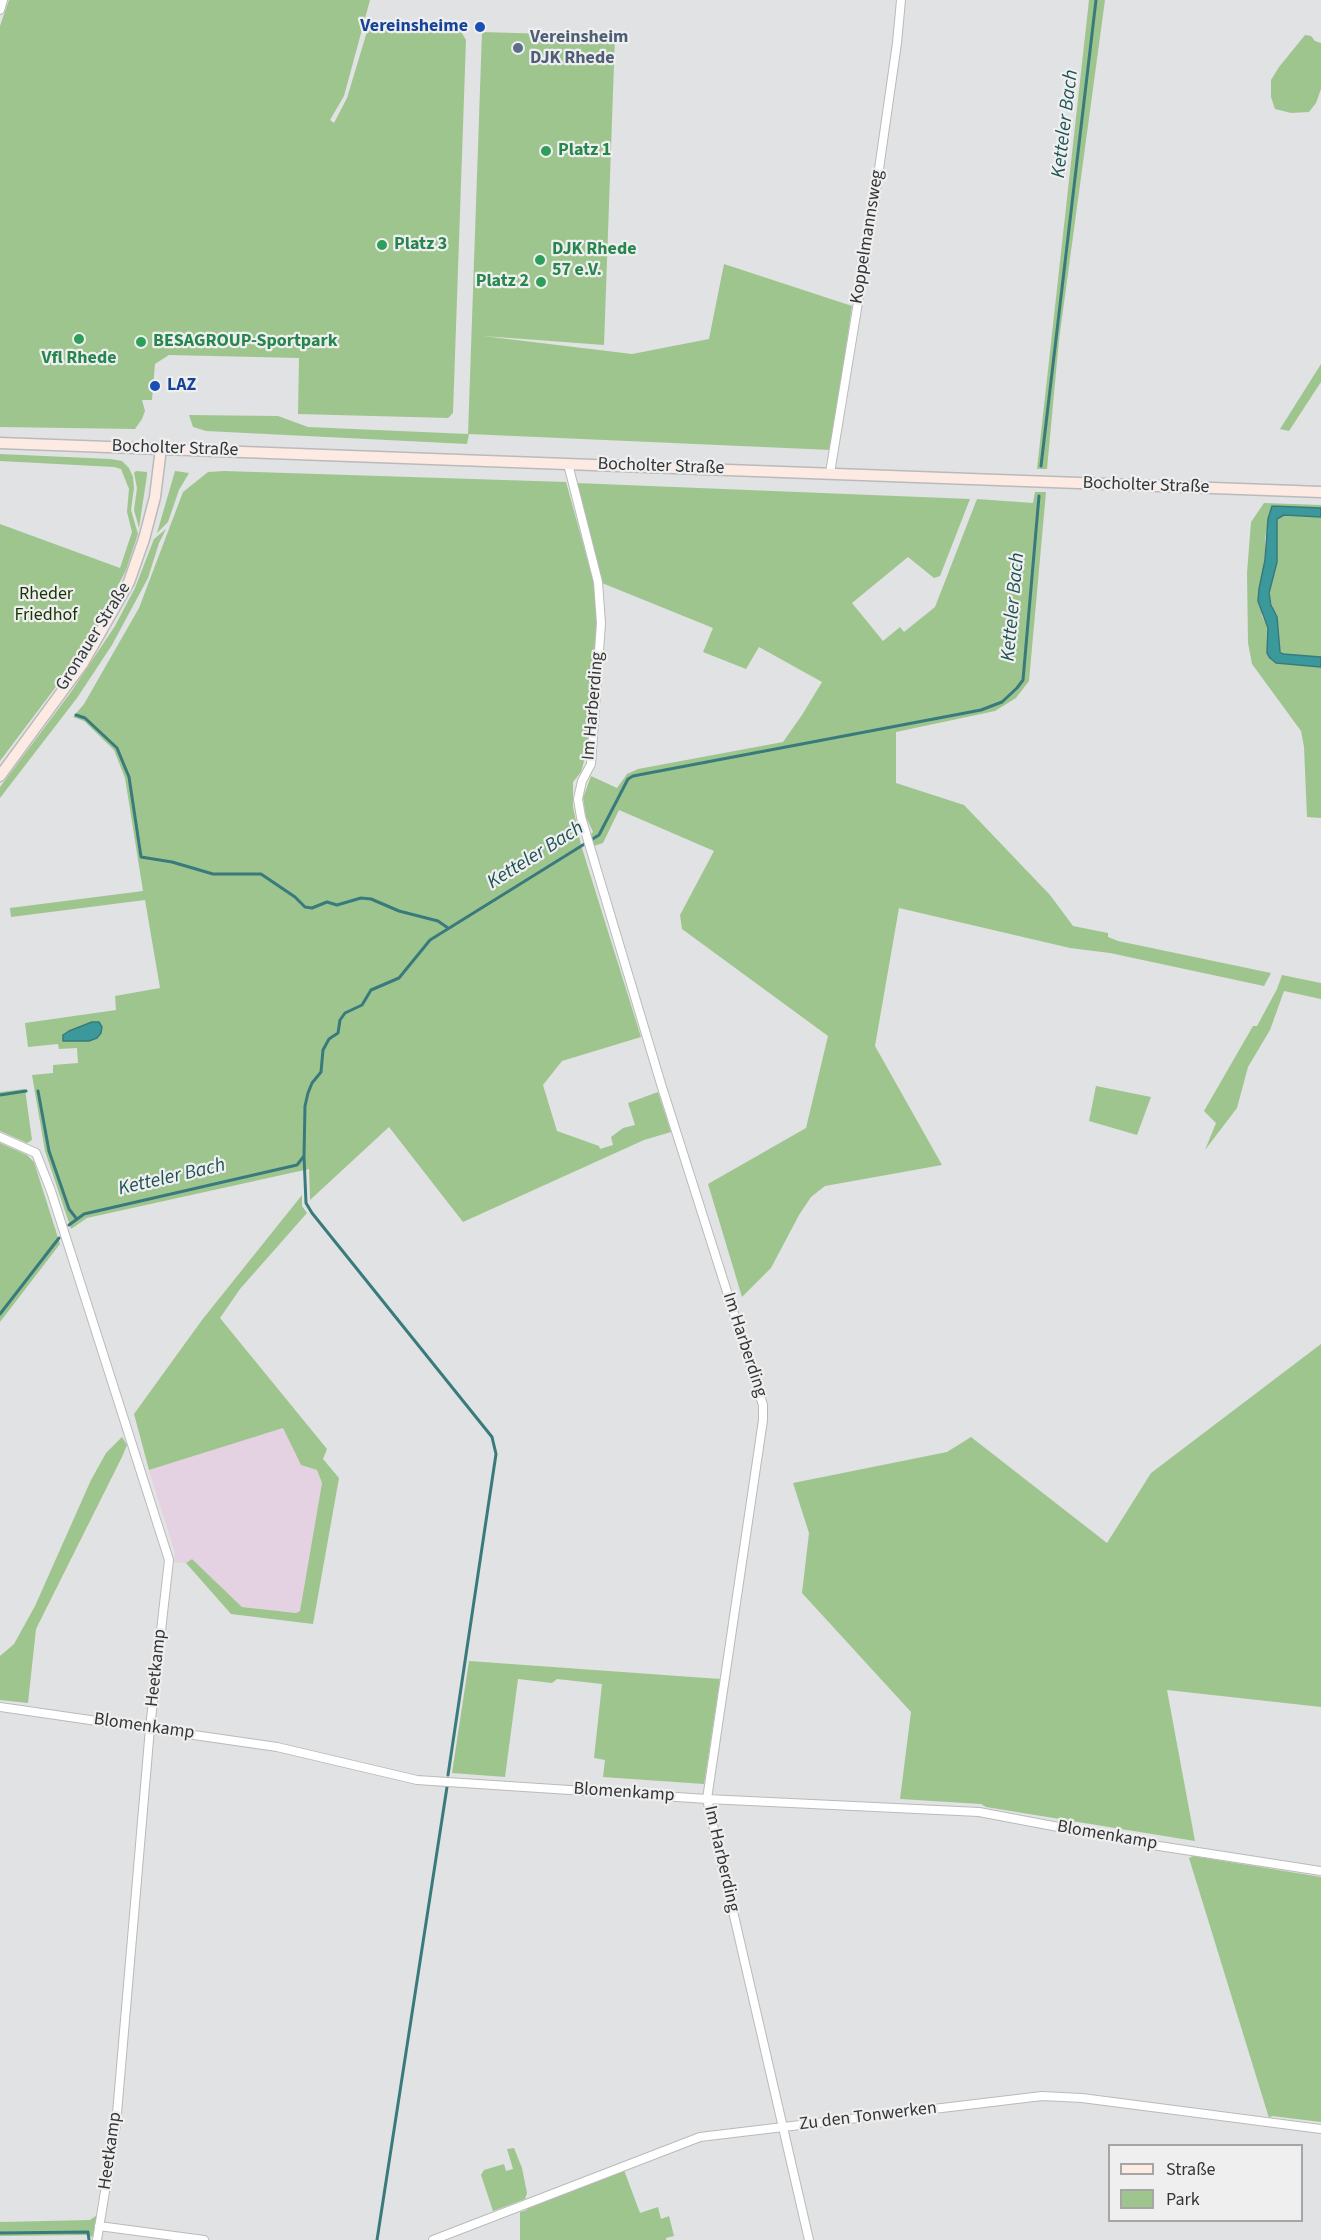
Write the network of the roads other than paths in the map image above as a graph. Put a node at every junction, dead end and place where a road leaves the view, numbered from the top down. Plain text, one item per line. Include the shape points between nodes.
1 (3, 0) edge
2 (901, 0) edge
3 (0, 10) edge
4 (0, 442) edge
5 (161, 448) junction
6 (568, 464) junction
7 (830, 473) junction
8 (1321, 492) edge
9 (0, 776) edge
10 (0, 1137) edge
11 (0, 1707) edge
12 (150, 1728) junction
13 (707, 1799) junction
14 (1321, 1871) edge
15 (783, 2127) junction
16 (1321, 2129) edge
17 (99, 2226) junction
18 (97, 2240) edge
19 (204, 2240) edge
20 (433, 2240) edge
21 (809, 2240) edge

1 - 3 street
2 - 7 street, Koppelmannsweg via 873,210
4 - 5 main road, Bocholter Straße
5 - 6 main road, Bocholter Straße
5 - 9 main road, Gronauer Straße via 155,497 129,582 83,663
6 - 7 main road, Bocholter Straße
6 - 13 street, Im Harberding via 598,582 601,623 591,764 578,799 763,1406
7 - 8 main road, Bocholter Straße
10 - 12 street, Heetkamp via 36,1153 169,1560
11 - 12 street, Blomenkamp
12 - 13 street, Blomenkamp via 277,1747 417,1780
12 - 17 street, Heetkamp via 116,2125
13 - 14 street, Blomenkamp via 980,1812
13 - 15 street, Im Harberding
15 - 16 street, Zu den Tonwerken via 1042,2096
15 - 20 street, Zu den Tonwerken via 700,2137
15 - 21 street, Im Harberding
17 - 18 street, Heetkamp
17 - 19 street

